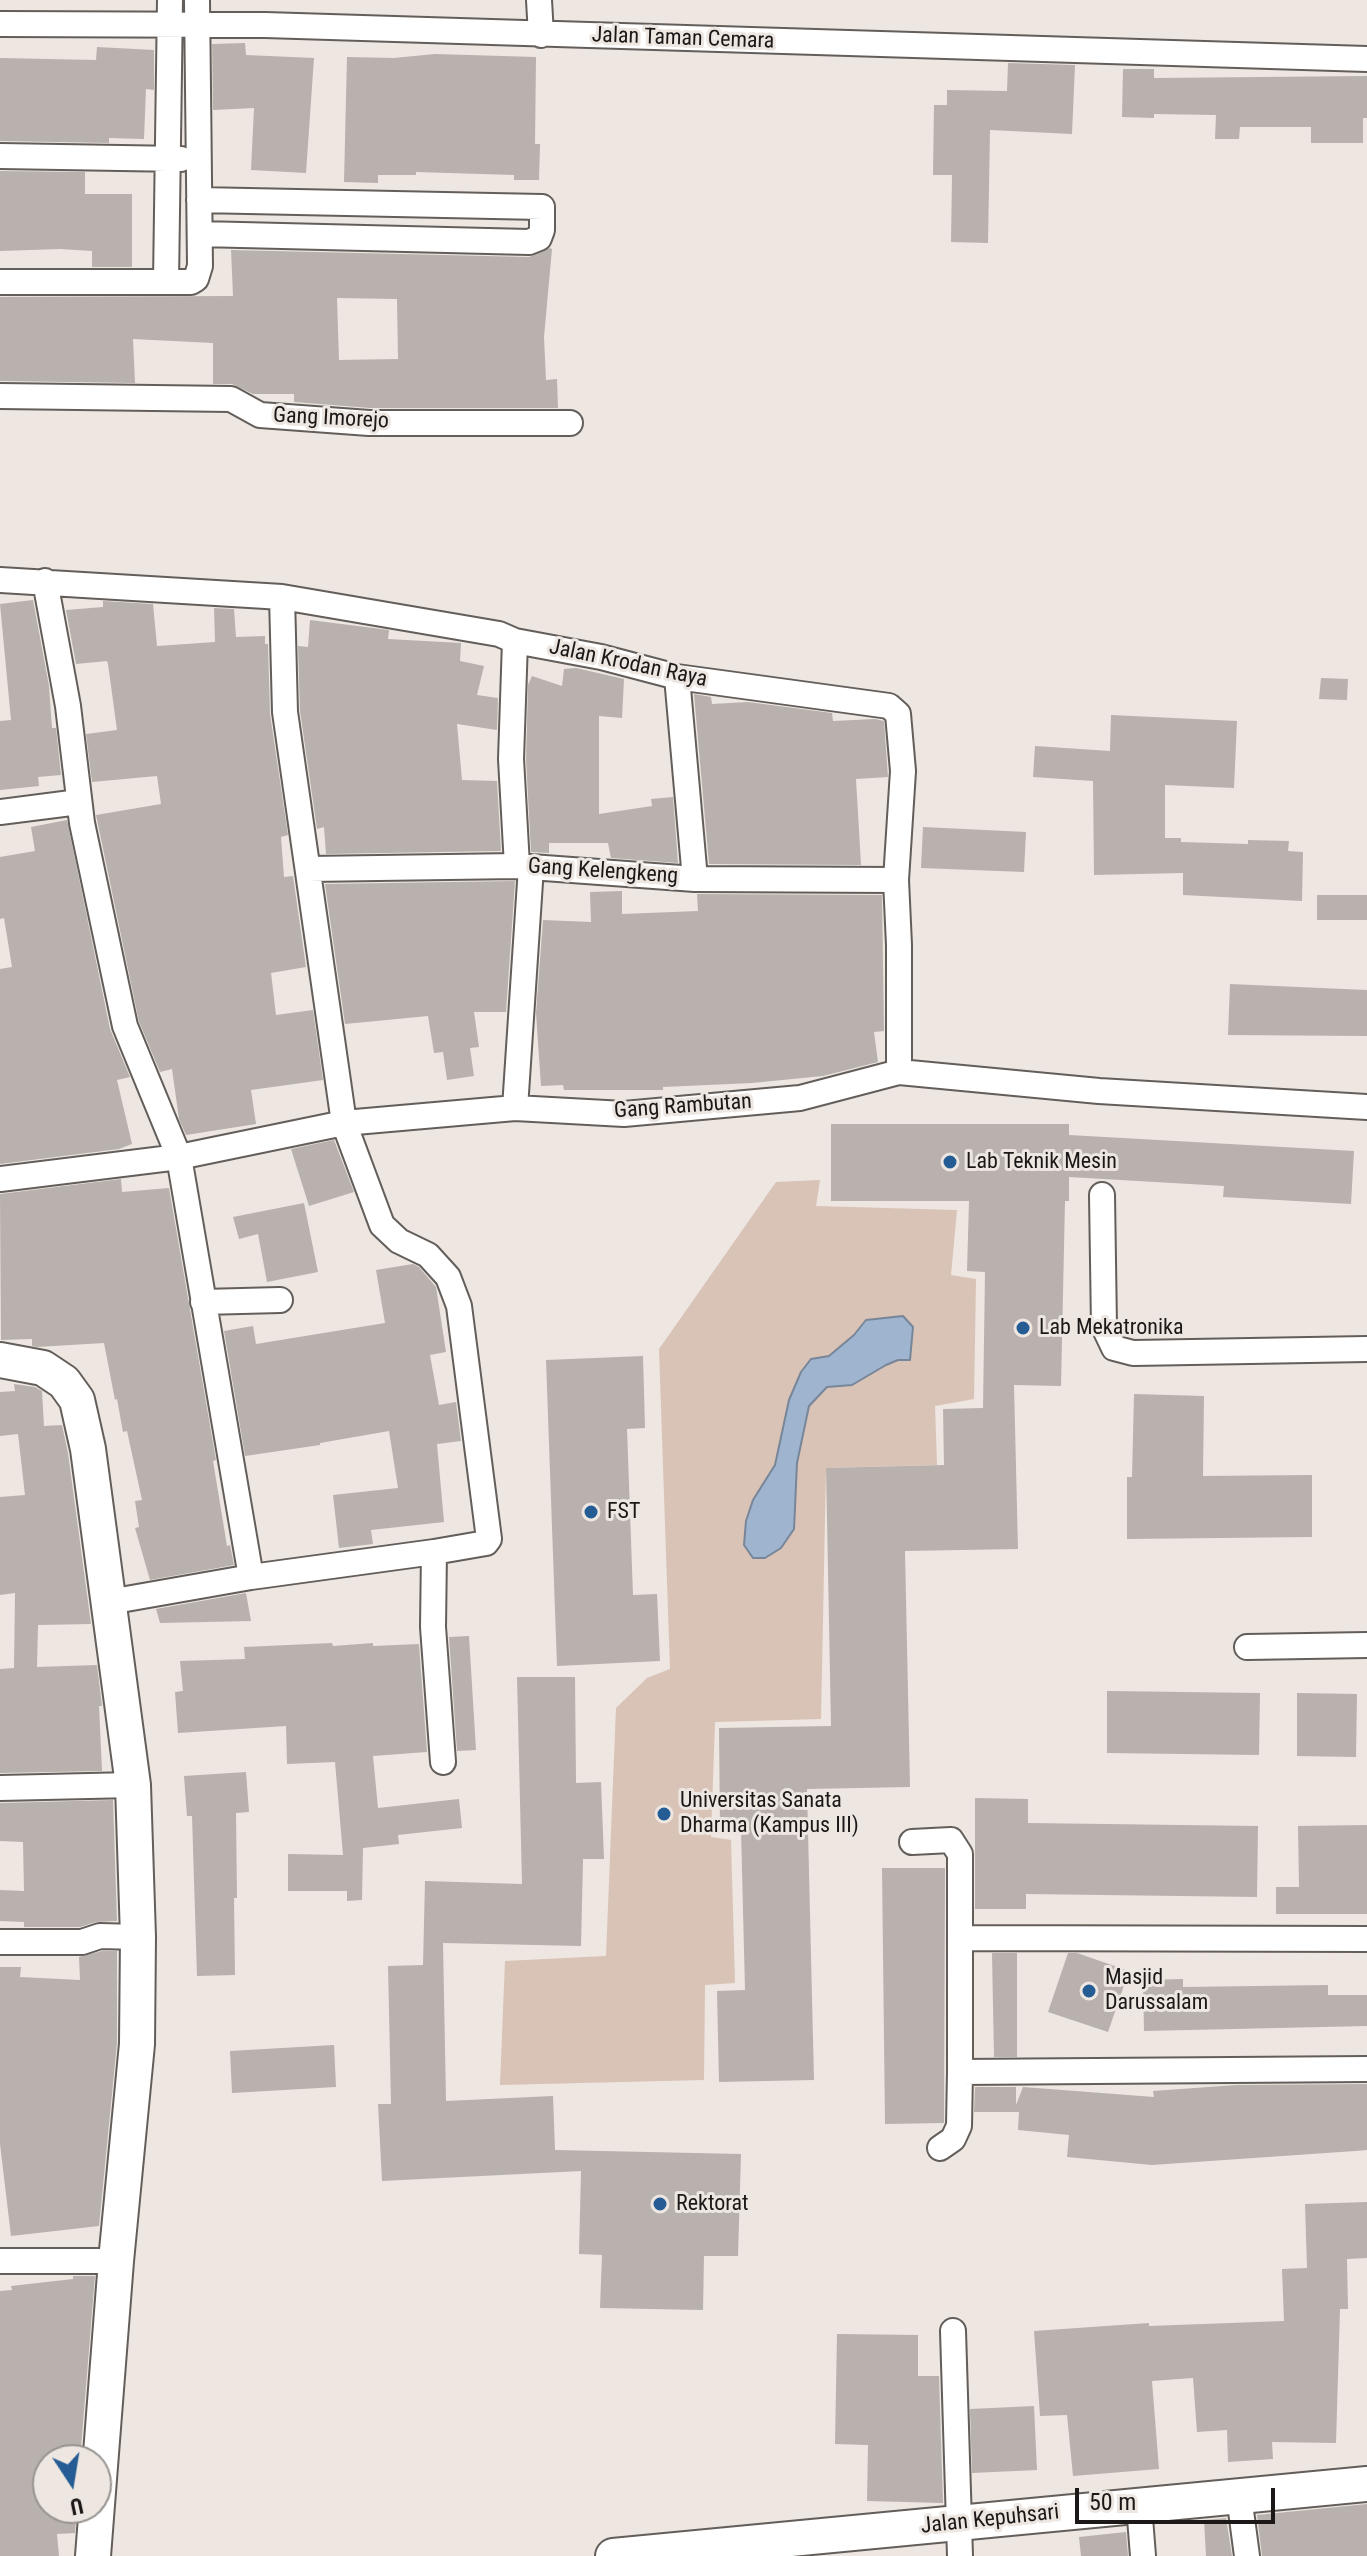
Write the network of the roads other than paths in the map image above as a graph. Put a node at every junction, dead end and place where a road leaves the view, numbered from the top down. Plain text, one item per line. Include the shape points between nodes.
1 (170, 0) edge
2 (197, 0) edge
3 (539, 0) edge
4 (0, 24) edge
5 (198, 25) junction
6 (171, 27) junction
7 (541, 35) junction
8 (1367, 59) edge
9 (0, 156) edge
10 (168, 159) junction
11 (199, 160) junction
12 (199, 200) junction
13 (310, 202) junction
14 (411, 205) junction
15 (200, 234) junction
16 (309, 237) junction
17 (409, 240) junction
18 (0, 282) edge
19 (166, 282) junction
20 (0, 396) edge
21 (570, 423) dead end
22 (0, 580) edge
23 (45, 581) junction
24 (282, 597) junction
25 (515, 641) junction
26 (677, 677) junction
27 (79, 802) junction
28 (0, 812) edge
29 (524, 866) junction
30 (309, 869) junction
31 (695, 879) junction
32 (896, 880) junction
33 (899, 1072) junction
34 (1367, 1107) edge
35 (515, 1108) junction
36 (344, 1123) junction
37 (179, 1157) junction
38 (0, 1179) edge
39 (1102, 1195) dead end
40 (280, 1300) dead end
41 (203, 1302) junction
42 (1367, 1349) edge
43 (0, 1360) edge
44 (434, 1552) junction
45 (251, 1577) junction
46 (109, 1602) junction
47 (1367, 1645) edge
48 (1247, 1647) dead end
49 (443, 1762) dead end
50 (133, 1785) junction
51 (0, 1788) edge
52 (912, 1842) dead end
53 (138, 1937) junction
54 (961, 1938) junction
55 (1367, 1939) edge
56 (0, 1942) edge
57 (1367, 2069) edge
58 (960, 2072) junction
59 (940, 2148) dead end
60 (0, 2261) edge
61 (116, 2261) junction
62 (953, 2331) dead end
63 (1367, 2484) edge
64 (1239, 2496) junction
65 (1139, 2505) junction
66 (960, 2539) edge
67 (777, 2548) edge
68 (93, 2556) edge
69 (613, 2556) edge
70 (1143, 2556) edge
71 (1247, 2556) edge

1 - 6 street
2 - 5 street
3 - 7 street
4 - 6 street, Jalan Taman Cemara
5 - 6 street, Jalan Taman Cemara
5 - 7 street, Jalan Taman Cemara
5 - 11 street
6 - 10 street
7 - 8 street, Jalan Taman Cemara
9 - 10 street
10 - 11 street
10 - 19 street
11 - 12 street
12 - 13 street
12 - 15 street
13 - 14 street
13 - 16 street
14 - 17 street
14 - 17 street via 542,207 542,230 529,242
15 - 16 street
15 - 19 street via 196,279
16 - 17 street
18 - 19 street
20 - 21 street, Gang Imorejo via 231,399 260,415 369,423
22 - 23 street, Jalan Krodan Raya
23 - 24 street, Jalan Krodan Raya
23 - 27 street
24 - 25 street, Jalan Krodan Raya
24 - 30 street via 285,712
25 - 26 street, Jalan Krodan Raya
25 - 29 street via 511,759
26 - 31 street
26 - 32 street, Jalan Krodan Raya via 881,703 894,709 903,771
27 - 28 street
27 - 37 street via 125,1026
29 - 30 street, Gang Kelengkeng
29 - 31 street, Gang Kelengkeng
29 - 35 street
30 - 36 street
31 - 32 street, Gang Kelengkeng
32 - 33 street, Jalan Krodan Raya
33 - 34 street, Gang Rambutan via 1099,1091
33 - 35 street, Gang Rambutan via 800,1098 624,1114
35 - 36 street, Gang Rambutan
36 - 37 street, Gang Rambutan
36 - 44 street via 382,1225 399,1241 428,1255 448,1277 459,1306 489,1539
37 - 38 street, Gang Rambutan
37 - 41 street
39 - 42 street via 1104,1327 1114,1348 1133,1353
40 - 41 street
41 - 45 street
43 - 46 street via 43,1368 64,1382 77,1400
44 - 45 street
44 - 49 street via 433,1627
45 - 46 street
46 - 50 street
47 - 48 street
50 - 51 street
50 - 53 street
52 - 54 street via 951,1840 958,1848
53 - 56 street
53 - 61 street via 137,2044
54 - 55 street
54 - 58 street
57 - 58 street
58 - 59 street via 959,2126
60 - 61 street
61 - 68 street
62 - 66 street
63 - 64 street, Jalan Kepuhsari
64 - 65 street, Jalan Kepuhsari
64 - 71 street
65 - 66 street, Jalan Kepuhsari
65 - 70 street
66 - 67 street, Jalan Kepuhsari
67 - 69 street, Jalan Kepuhsari

